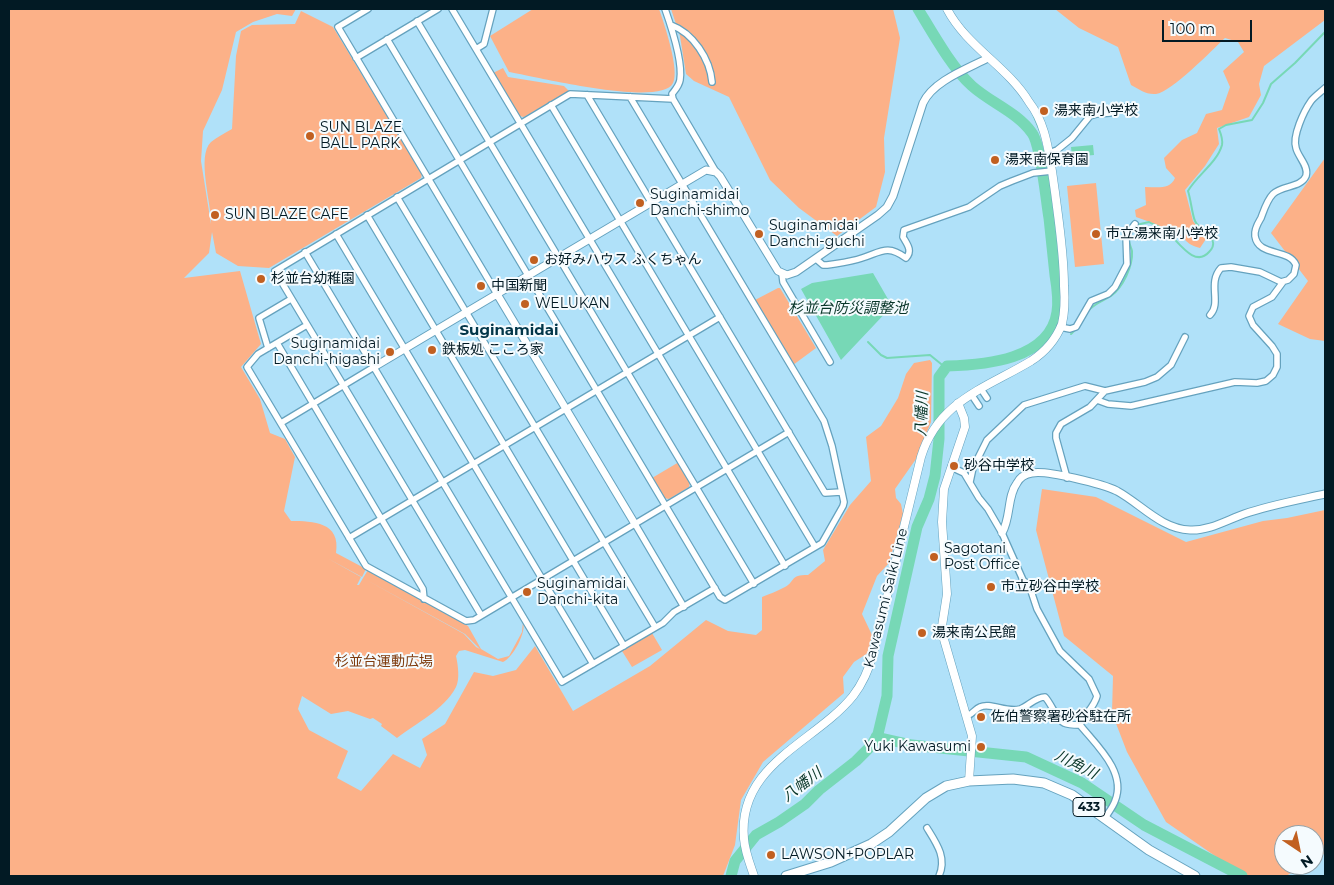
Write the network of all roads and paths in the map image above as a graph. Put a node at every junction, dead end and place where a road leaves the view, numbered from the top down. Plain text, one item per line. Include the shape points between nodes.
1 (368, 9) edge
2 (438, 9) edge
3 (452, 9) edge
4 (493, 9) edge
5 (665, 9) edge
6 (947, 9) edge
7 (417, 21) junction
8 (671, 24) junction
9 (387, 39) junction
10 (476, 49) junction
11 (356, 58) junction
12 (984, 60) junction
13 (712, 82) dead end
14 (1325, 88) edge
15 (587, 94) junction
16 (630, 97) junction
17 (673, 99) junction
18 (551, 105) junction
19 (1128, 106) dead end
20 (520, 123) junction
21 (490, 142) junction
22 (1049, 153) junction
23 (459, 160) junction
24 (1050, 171) junction
25 (716, 172) junction
26 (428, 178) junction
27 (682, 184) junction
28 (397, 197) junction
29 (651, 202) junction
30 (367, 215) junction
31 (620, 220) junction
32 (1135, 224) dead end
33 (336, 234) junction
34 (589, 239) junction
35 (305, 252) junction
36 (559, 257) junction
37 (816, 259) junction
38 (782, 274) junction
39 (528, 275) junction
40 (1283, 282) junction
41 (497, 294) junction
42 (291, 298) junction
43 (466, 312) junction
44 (1210, 315) dead end
45 (720, 317) junction
46 (307, 325) junction
47 (1060, 327) junction
48 (436, 330) junction
49 (689, 336) junction
50 (1185, 336) dead end
51 (277, 343) junction
52 (268, 348) junction
53 (405, 349) junction
54 (658, 354) junction
55 (830, 362) dead end
56 (374, 367) junction
57 (628, 372) junction
58 (344, 386) junction
59 (981, 389) junction
60 (597, 390) junction
61 (1105, 391) junction
62 (971, 394) junction
63 (987, 398) dead end
64 (1097, 400) junction
65 (958, 403) junction
66 (313, 404) junction
67 (979, 406) dead end
68 (566, 409) junction
69 (281, 423) junction
70 (535, 427) junction
71 (789, 432) junction
72 (504, 446) junction
73 (758, 451) junction
74 (474, 464) junction
75 (951, 466) junction
76 (727, 469) junction
77 (1067, 478) junction
78 (443, 482) junction
79 (970, 482) junction
80 (696, 487) junction
81 (842, 492) junction
82 (1325, 494) edge
83 (412, 501) junction
84 (666, 506) junction
85 (382, 519) junction
86 (635, 524) junction
87 (1002, 533) junction
88 (350, 538) junction
89 (604, 542) junction
90 (816, 547) junction
91 (573, 561) junction
92 (785, 566) junction
93 (542, 579) junction
94 (754, 584) junction
95 (715, 588) junction
96 (512, 597) junction
97 (424, 599) junction
98 (684, 607) junction
99 (481, 616) junction
100 (655, 627) junction
101 (624, 646) junction
102 (593, 664) junction
103 (967, 716) junction
104 (1080, 725) junction
105 (969, 781) junction
106 (1104, 818) junction
107 (927, 828) dead end
108 (799, 874) edge
109 (754, 876) edge
110 (786, 876) edge
111 (938, 876) edge
112 (1195, 876) edge

1 - 11 street via 338,27
2 - 7 street
3 - 10 street
4 - 10 street via 484,44
5 - 8 street
6 - 12 main road, Kawasumi Saiki Line
7 - 9 street
7 - 21 street
8 - 13 street via 696,45 708,64
8 - 17 street via 680,74
9 - 11 street
9 - 23 street
10 - 20 street
11 - 26 street
12 - 22 main road, Kawasumi Saiki Line via 1016,84 1029,101 1044,131
12 - 37 street via 935,87 926,98 887,207
14 - 40 street via 1311,102 1295,137 1295,147 1306,169 1305,178 1274,193 1255,232 1262,247 1294,261 1294,274
15 - 16 street
15 - 18 street via 570,94
15 - 29 street
16 - 17 street
16 - 27 street
17 - 25 street
18 - 20 street
18 - 31 street
19 - 22 street via 1108,114 1090,116 1072,138
20 - 21 street
20 - 34 street
21 - 23 street
21 - 36 street
22 - 24 main road, Kawasumi Saiki Line
23 - 26 street
23 - 39 street
24 - 37 street via 1033,173 1000,186 969,207 904,230 902,237 910,249 906,258 892,250 882,250 827,265
24 - 47 main road, Kawasumi Saiki Line via 1064,258 1064,310
25 - 27 street via 706,170
25 - 38 street via 774,268
26 - 28 street
26 - 41 street
27 - 29 street
27 - 81 street via 824,422
28 - 30 street
28 - 43 street
29 - 31 street
29 - 45 street
30 - 33 street
30 - 48 street
31 - 34 street
31 - 49 street
32 - 47 street via 1126,236 1127,264 1115,287 1108,294 1091,301 1076,327
33 - 35 street
33 - 53 street
34 - 36 street
34 - 54 street
35 - 42 street via 275,270
35 - 56 street
36 - 39 street
36 - 57 street
37 - 38 street via 792,274
38 - 55 street via 783,282
39 - 41 street
39 - 60 street
40 - 44 street via 1260,272 1221,268 1216,277 1214,310
40 - 64 street via 1275,294 1253,307 1250,316 1253,325 1277,354 1277,367 1269,378 1257,383 1235,382 1131,406
41 - 43 street
41 - 68 street
42 - 46 street
42 - 52 street via 259,318
43 - 48 street
43 - 70 street
45 - 49 street
45 - 71 street
46 - 51 street
46 - 58 street
47 - 59 main road, Kawasumi Saiki Line via 1042,353
48 - 53 street
48 - 72 street
49 - 54 street
49 - 73 street
50 - 61 street via 1171,364 1157,378
51 - 52 street
51 - 66 street
52 - 69 street via 247,367
53 - 56 street
53 - 74 street
54 - 57 street
54 - 76 street
56 - 58 street
56 - 78 street
57 - 60 street
57 - 80 street
58 - 66 street
58 - 83 street
59 - 62 main road, Kawasumi Saiki Line
59 - 63 street
60 - 68 street
60 - 84 street
61 - 64 street
61 - 79 street via 1085,386 1024,404 987,440
62 - 65 main road, Kawasumi Saiki Line
62 - 67 street
64 - 77 street via 1058,428 1056,444
65 - 75 main road via 965,427
65 - 109 main road, Kawasumi Saiki Line via 936,425 922,457 868,672 859,689 847,703 777,761 754,788 744,822 748,859
66 - 69 street
66 - 85 street
68 - 70 street
68 - 86 street
69 - 88 street
70 - 72 street
70 - 89 street
71 - 73 street
71 - 81 street via 825,493
72 - 74 street
72 - 91 street
73 - 76 street
73 - 90 street
74 - 78 street
74 - 93 street
75 - 79 street via 962,471
75 - 103 main road via 944,489 942,522 947,594 942,626
76 - 80 street
76 - 92 street
77 - 82 street via 1108,487 1162,522 1190,531 1205,529 1245,513
77 - 87 street via 1044,472 1023,476 1013,491 1007,524
78 - 83 street
78 - 96 street
79 - 87 street
80 - 84 street
80 - 94 street
81 - 90 street via 843,506 823,542
83 - 85 street
83 - 99 street
84 - 86 street
84 - 95 street
85 - 88 street
85 - 97 street via 423,589
86 - 89 street
86 - 98 street
87 - 104 street via 1060,651 1090,679 1097,696 1095,705
88 - 97 street via 368,567
89 - 91 street
89 - 100 street
90 - 92 street
91 - 93 street
91 - 101 street
92 - 94 street
93 - 96 street
93 - 102 street
94 - 95 street via 726,600
95 - 98 street
96 - 99 street
96 - 102 street via 562,682
97 - 99 street via 466,621
98 - 100 street
100 - 101 street
101 - 102 street
103 - 104 street via 987,706 1018,710 1039,697 1045,697 1060,720
103 - 105 main road via 972,736
104 - 106 street via 1115,772 1117,795
105 - 106 highway, 433 via 1013,779 1044,783 1072,796
105 - 108 highway, 433 via 932,793 871,844
106 - 112 highway, 433
107 - 111 street via 941,854
108 - 110 highway, 433

